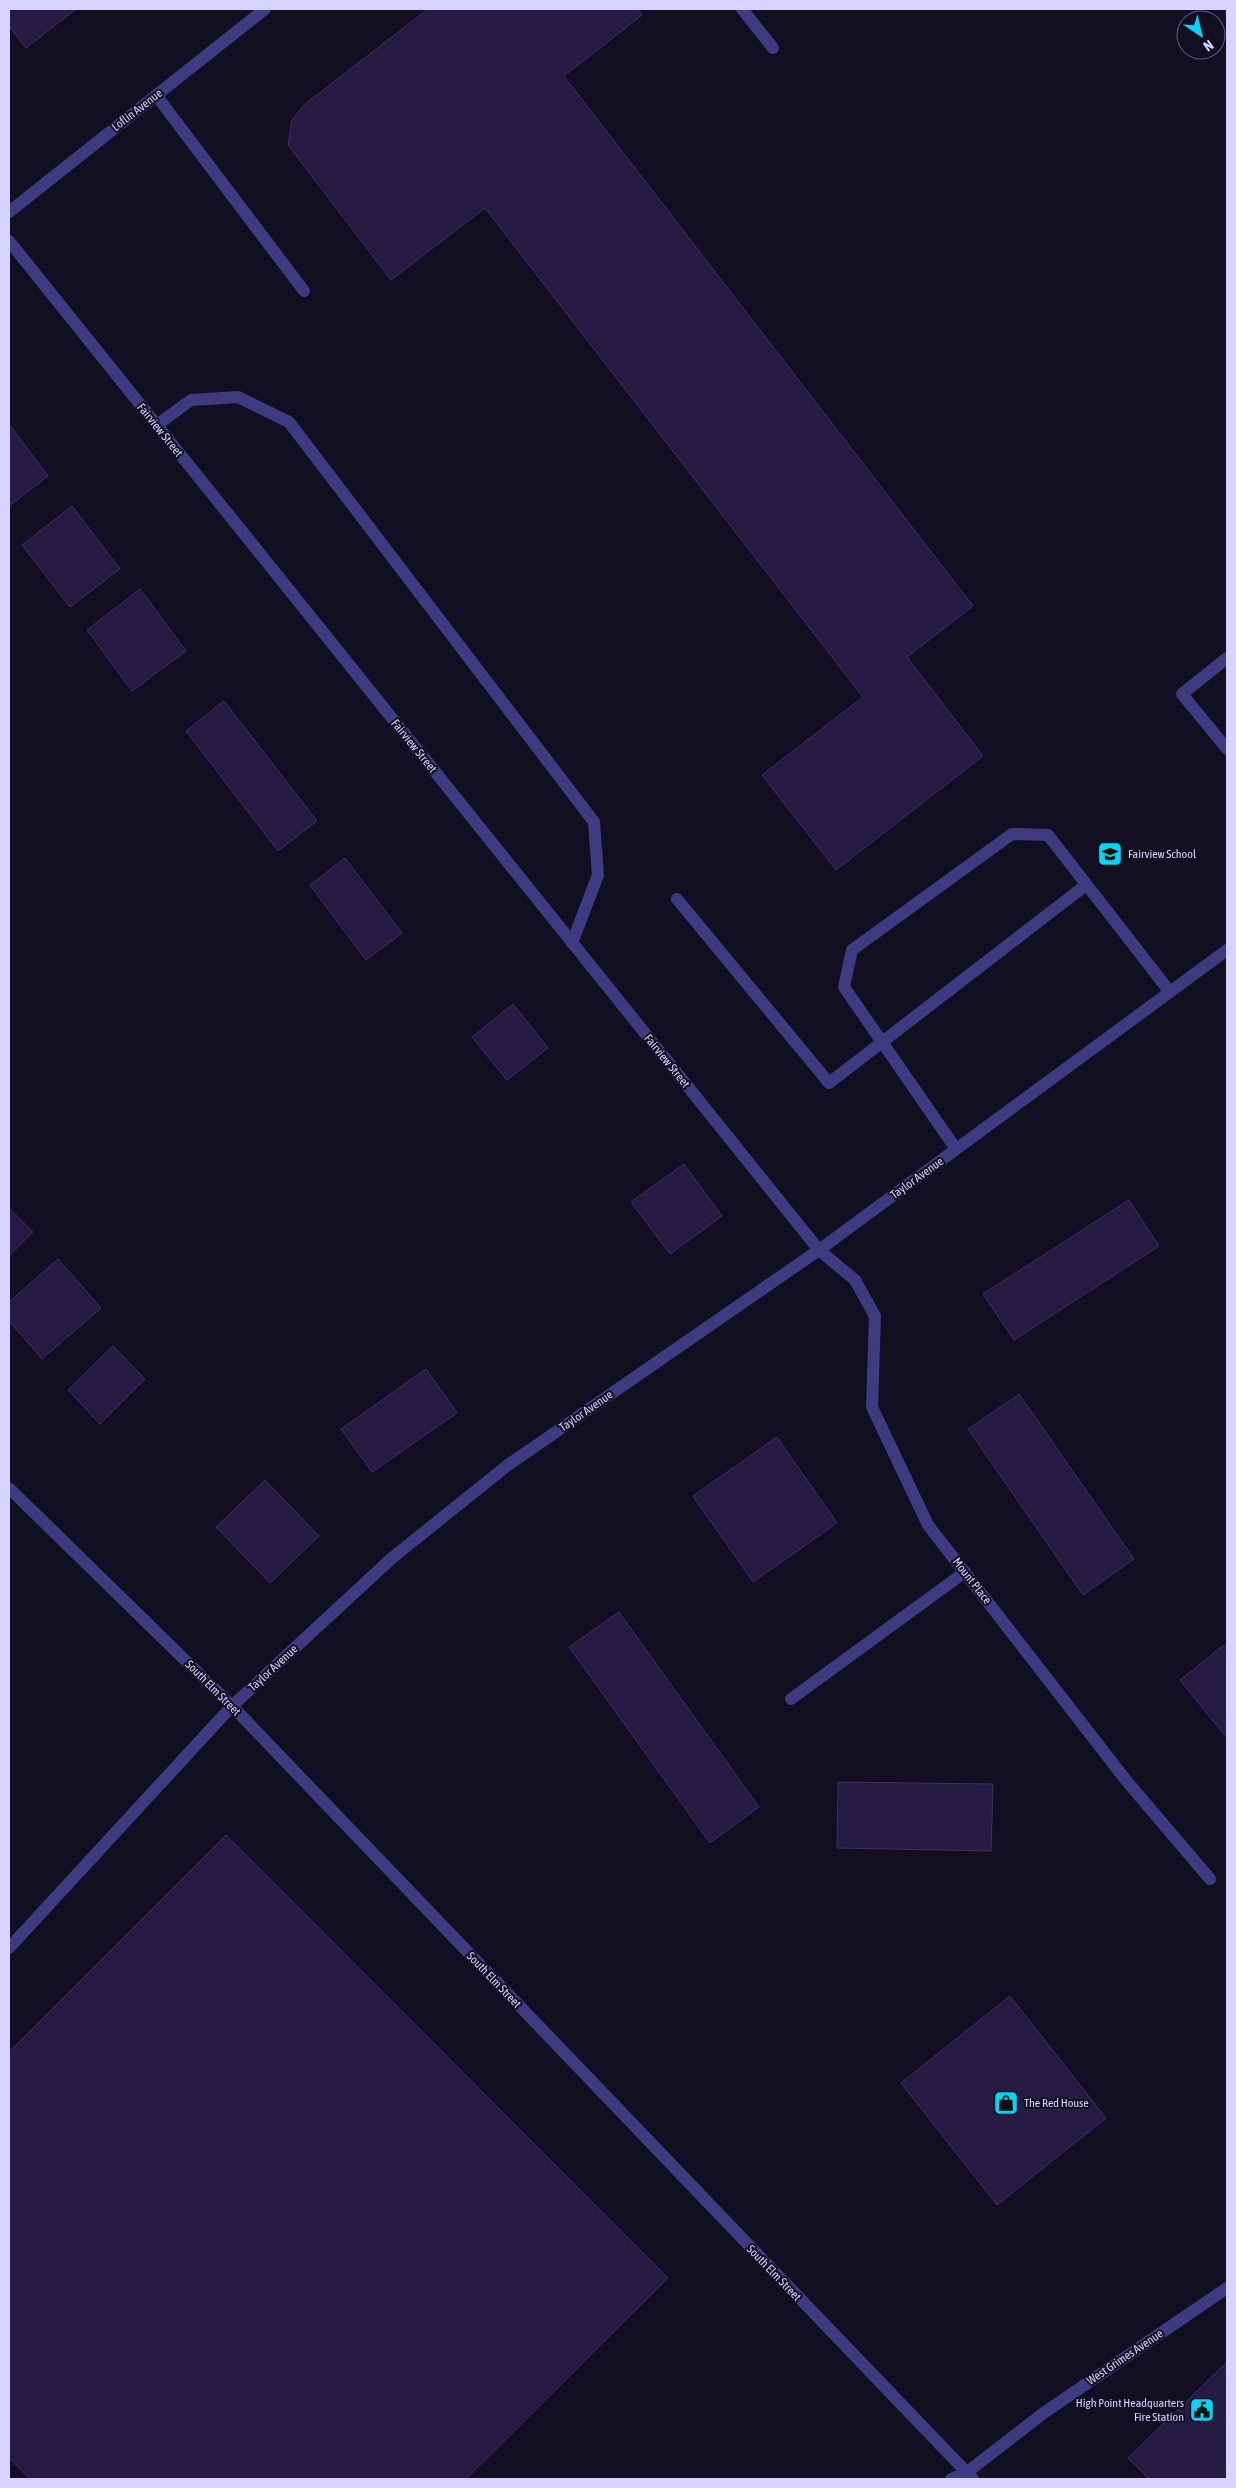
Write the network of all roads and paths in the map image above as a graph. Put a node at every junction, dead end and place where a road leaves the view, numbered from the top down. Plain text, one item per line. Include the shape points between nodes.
1 (265, 9) edge
2 (742, 9) edge
3 (773, 48) dead end
4 (156, 95) junction
5 (9, 212) edge
6 (9, 241) edge
7 (304, 291) dead end
8 (157, 425) junction
9 (1227, 658) edge
10 (1227, 749) edge
11 (1086, 884) junction
12 (677, 899) dead end
13 (572, 943) junction
14 (1227, 950) edge
15 (1170, 992) junction
16 (882, 1043) junction
17 (956, 1150) junction
18 (819, 1250) junction
19 (9, 1488) edge
20 (965, 1572) junction
21 (791, 1699) dead end
22 (232, 1706) junction
23 (1210, 1879) dead end
24 (9, 1948) edge
25 (1227, 2288) edge
26 (969, 2476) edge
27 (951, 2479) edge

1 - 4 street, Loflin Avenue
2 - 3 street
4 - 5 street, Loflin Avenue
4 - 7 street
6 - 8 street, Fairview Street
8 - 13 street, Fairview Street
8 - 13 street via 191,400 238,397 289,422 594,822 598,875
9 - 10 street via 1182,694
11 - 15 street
11 - 16 street
11 - 16 street via 1048,835 1012,834 852,950 844,987
12 - 16 street via 828,1083
13 - 18 street, Fairview Street
14 - 15 street, Taylor Avenue
15 - 17 street, Taylor Avenue
16 - 17 street
17 - 18 street, Taylor Avenue
18 - 20 street, Mount Place via 856,1280 875,1316 872,1407 928,1525
18 - 22 street, Taylor Avenue via 508,1465 392,1558
19 - 22 street, South Elm Street
20 - 21 street
20 - 23 street, Mount Place via 1125,1779
22 - 24 street, Taylor Avenue
22 - 26 street, South Elm Street
25 - 26 street, West Grimes Avenue via 1045,2412
26 - 27 street, West Grimes Avenue

